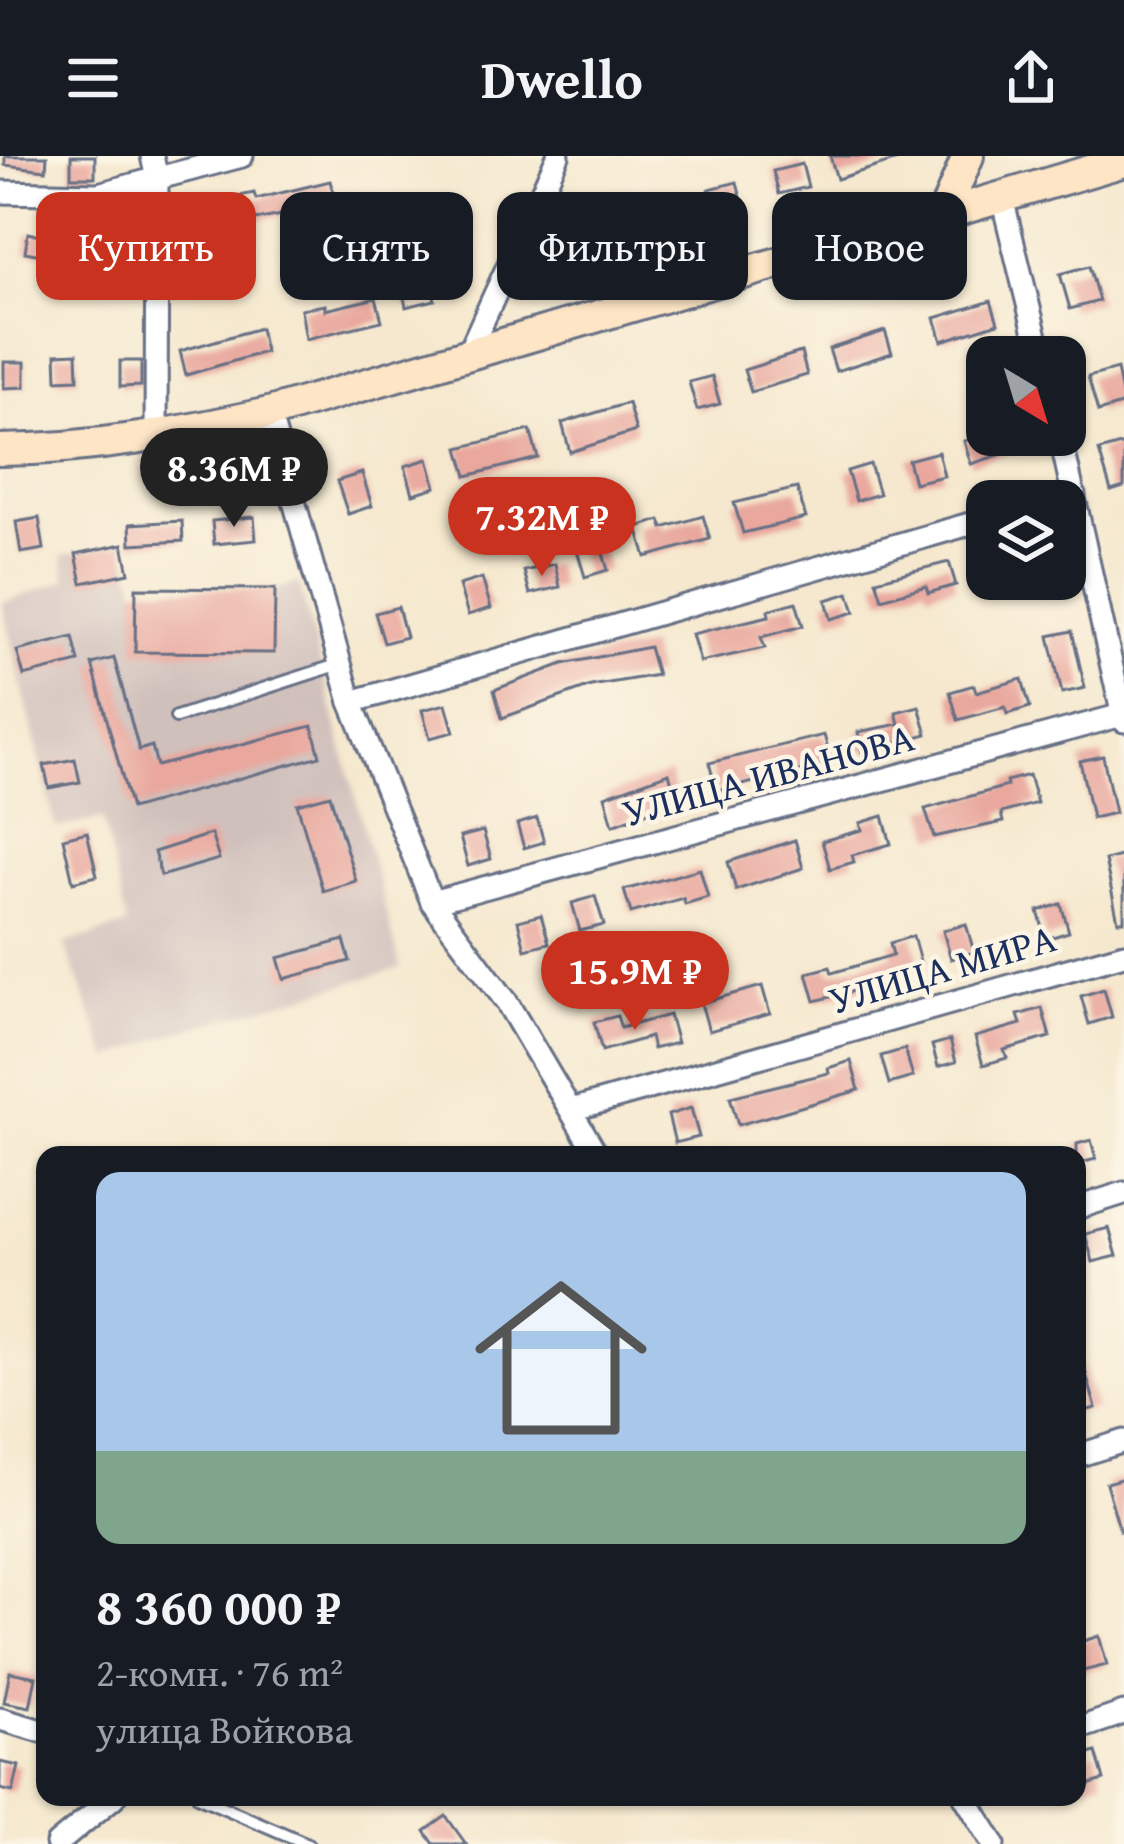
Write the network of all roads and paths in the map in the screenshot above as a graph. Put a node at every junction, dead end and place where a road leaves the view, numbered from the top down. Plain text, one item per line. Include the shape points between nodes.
1 (242, 156) edge
2 (558, 156) edge
3 (968, 156) edge
4 (1124, 161) edge
5 (154, 167) edge
6 (0, 192) edge
7 (953, 192) edge
8 (1002, 198) junction
9 (967, 207) edge
10 (772, 264) edge
11 (1036, 336) edge
12 (467, 356) junction
13 (269, 413) junction
14 (156, 438) junction
15 (0, 451) edge
16 (966, 524) edge
17 (1086, 549) edge
18 (340, 664) junction
19 (351, 702) junction
20 (176, 717) dead end
21 (1123, 718) edge
22 (432, 902) junction
23 (1124, 954) edge
24 (571, 1110) junction
25 (592, 1146) edge
26 (1124, 1193) edge
27 (1086, 1205) edge
28 (1124, 1441) edge
29 (1086, 1453) edge
30 (1124, 1713) edge
31 (0, 1719) edge
32 (1086, 1726) edge
33 (36, 1729) edge
34 (103, 1806) edge
35 (220, 1806) edge
36 (970, 1806) edge
37 (58, 1844) edge
38 (308, 1844) edge
39 (994, 1844) edge

1 - 5 street
2 - 12 street
3 - 7 main road
4 - 8 main road
5 - 6 street via 98,194
5 - 14 street
8 - 9 main road
8 - 11 street
10 - 12 main road
12 - 13 main road
13 - 14 main road
13 - 18 street
14 - 15 main road
16 - 19 street
17 - 21 street
18 - 19 street
18 - 20 lane
19 - 22 street
21 - 22 street, УЛИЦА ИВАНОВА
22 - 24 street via 506,1000
23 - 24 street, УЛИЦА МИРА
24 - 25 street
26 - 27 street
28 - 29 street
30 - 32 street
31 - 33 street
34 - 37 street
35 - 38 lane
36 - 39 street

